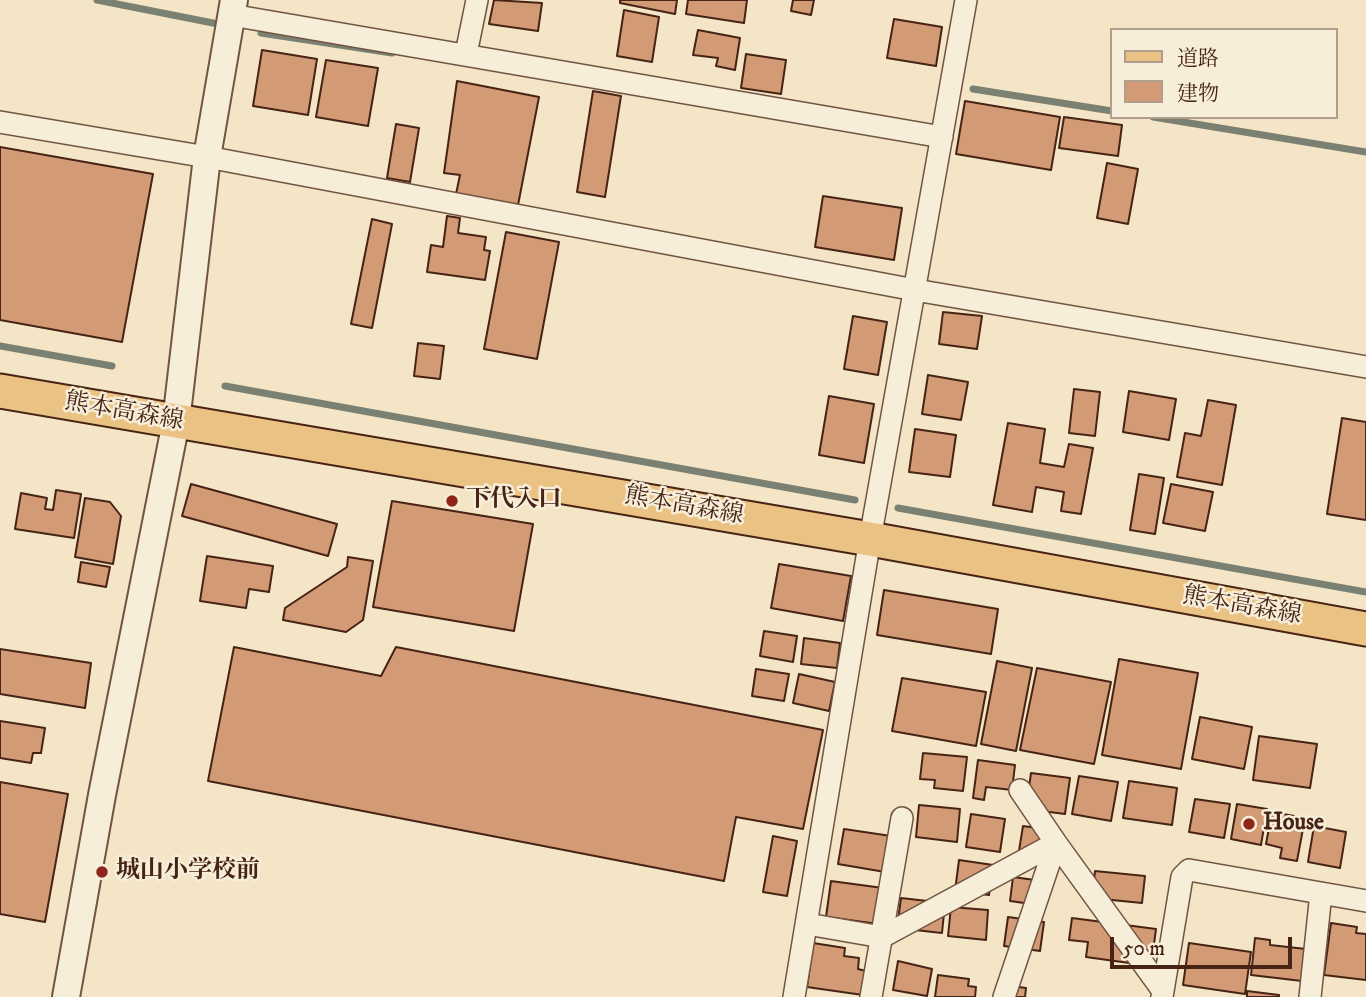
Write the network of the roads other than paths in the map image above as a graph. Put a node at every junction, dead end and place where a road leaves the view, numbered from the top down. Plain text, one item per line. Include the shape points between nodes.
1 (477, 0) edge
2 (966, 0) edge
3 (232, 8) edge
4 (466, 54) junction
5 (0, 122) edge
6 (942, 137) junction
7 (207, 157) junction
8 (915, 290) junction
9 (1366, 367) edge
10 (0, 391) edge
11 (176, 422) junction
12 (870, 539) junction
13 (1366, 629) edge
14 (1020, 790) dead end
15 (902, 818) dead end
16 (1056, 844) junction
17 (1321, 893) junction
18 (1366, 901) edge
19 (807, 924) junction
20 (882, 937) junction
21 (1163, 994) edge
22 (66, 997) edge
23 (794, 997) edge
24 (872, 997) edge
25 (1004, 997) edge
26 (1310, 997) edge

1 - 4 street
2 - 6 street
3 - 4 street
3 - 7 street
4 - 6 street
5 - 7 street
6 - 8 street
7 - 8 street
7 - 11 street
8 - 9 street
8 - 12 street
10 - 11 main road, 熊本高森線
11 - 12 main road, 熊本高森線
11 - 22 street
12 - 13 main road, 熊本高森線
12 - 19 street
14 - 16 street
15 - 20 street
16 - 20 street
16 - 21 street
16 - 25 street
17 - 18 street
17 - 21 street via 1189,870 1182,877
17 - 26 street
19 - 20 street
19 - 23 street
20 - 24 street

